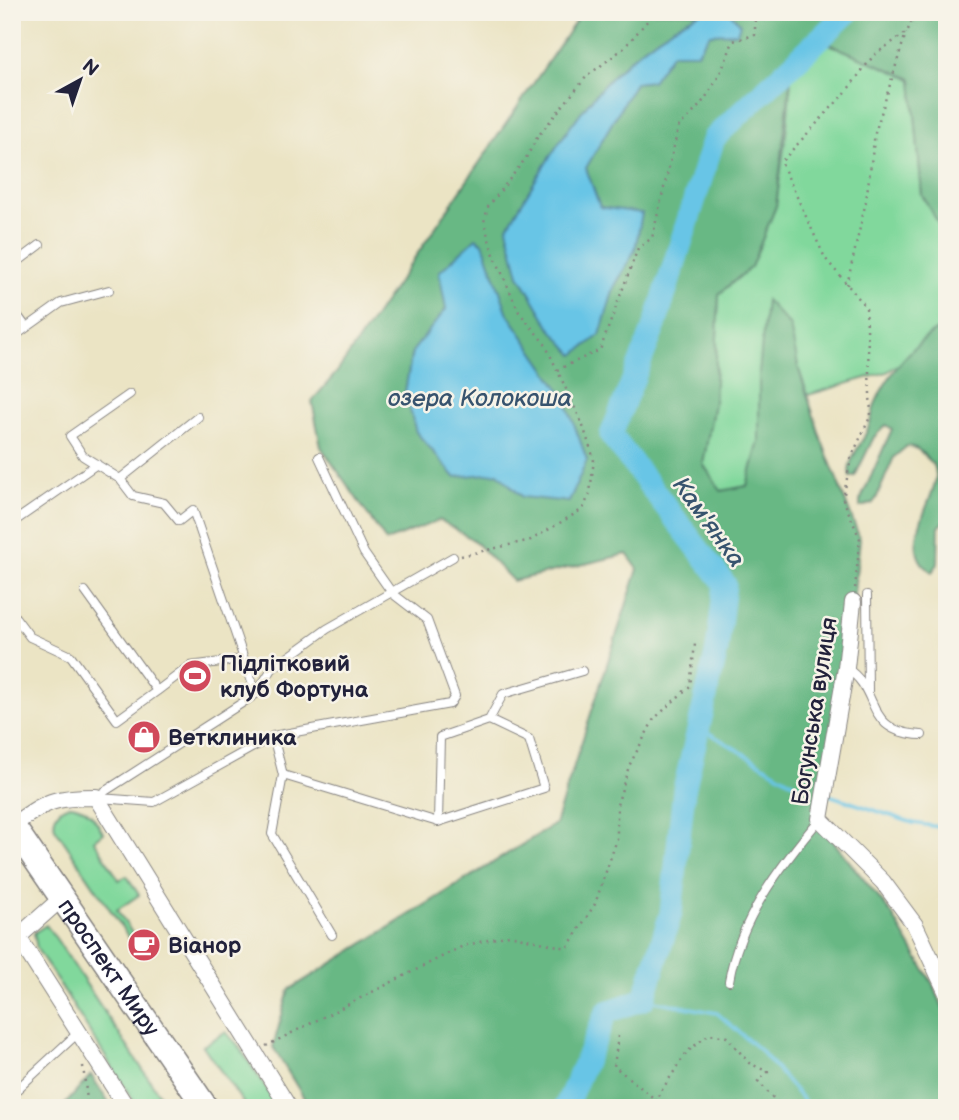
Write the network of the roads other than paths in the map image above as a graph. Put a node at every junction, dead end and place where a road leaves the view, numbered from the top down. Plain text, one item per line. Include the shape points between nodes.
1 (40, 245) dead end
2 (12, 266) edge
3 (109, 290) dead end
4 (12, 308) edge
5 (26, 327) junction
6 (12, 338) edge
7 (130, 394) dead end
8 (198, 416) dead end
9 (319, 457) dead end
10 (97, 464) junction
11 (120, 479) junction
12 (12, 523) edge
13 (453, 557) road end
14 (85, 591) dead end
15 (392, 593) junction
16 (860, 598) joint
17 (12, 612) edge
18 (244, 659) junction
19 (846, 668) junction
20 (582, 671) dead end
21 (158, 691) junction
22 (256, 694) junction
23 (869, 694) junction
24 (489, 720) junction
25 (922, 735) dead end
26 (272, 736) junction
27 (283, 775) junction
28 (96, 797) junction
29 (820, 819) junction
30 (438, 822) junction
31 (12, 825) edge
32 (62, 898) junction
33 (20, 934) edge
34 (332, 935) dead end
35 (729, 981) dead end
36 (947, 993) edge
37 (79, 1032) junction
38 (12, 1094) edge
39 (127, 1108) edge
40 (206, 1108) edge
41 (289, 1108) edge

1 - 2 lane
3 - 5 lane via 61,303
4 - 5 lane
5 - 6 lane
7 - 10 lane via 70,436 83,456
8 - 11 lane
9 - 15 lane via 364,553
10 - 11 lane
10 - 12 lane
11 - 18 lane via 133,496 164,503 179,521 193,510
13 - 15 lane
14 - 21 lane
15 - 22 lane via 327,629 272,669
15 - 26 lane via 427,620 455,695 450,704
16 - 19 street, Богунська вулиця
16 - 23 lane
17 - 21 lane via 30,637 71,656 117,720
18 - 21 lane via 190,666
18 - 22 lane
19 - 23 lane via 859,676
19 - 29 street, Богунська вулиця
20 - 24 lane via 503,694
22 - 28 lane
23 - 25 lane via 873,710 886,724 903,734
24 - 30 lane via 440,737
24 - 30 lane via 529,739 544,788
26 - 27 lane
26 - 28 lane via 154,802
27 - 30 lane
27 - 34 lane via 272,834
28 - 31 street via 59,797
28 - 41 street
29 - 35 lane via 780,866 732,961
29 - 36 street, Богунська вулиця via 883,882 915,925
31 - 32 main road, проспект Миру
32 - 33 street
32 - 40 main road, проспект Миру
33 - 37 street
37 - 38 lane
37 - 39 street

